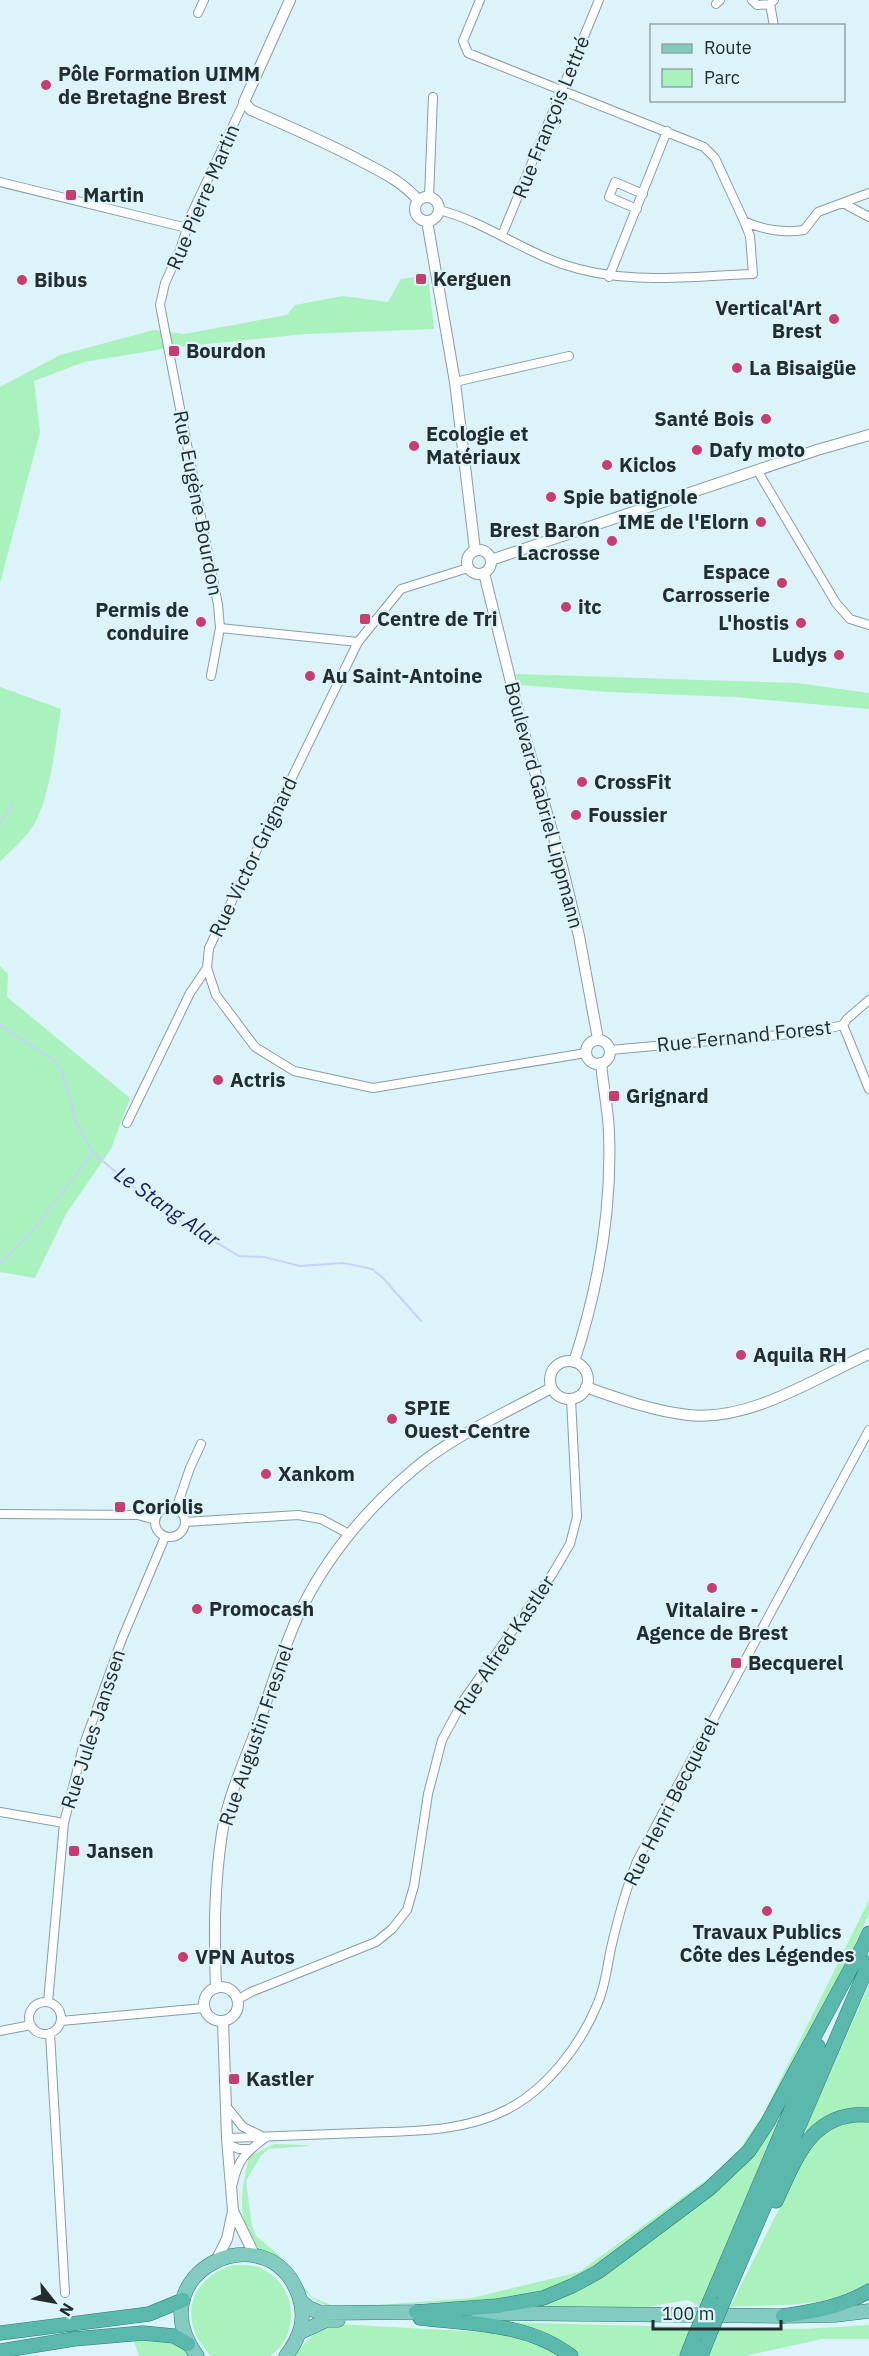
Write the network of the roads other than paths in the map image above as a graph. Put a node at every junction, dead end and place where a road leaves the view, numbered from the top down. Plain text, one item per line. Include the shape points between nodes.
1 (204, 0) edge
2 (291, 0) edge
3 (480, 0) edge
4 (600, 0) edge
5 (752, 0) edge
6 (772, 2) edge
7 (198, 13) dead end
8 (774, 24) edge
9 (562, 89) junction
10 (433, 98) dead end
11 (244, 102) junction
12 (667, 131) junction
13 (0, 182) edge
14 (869, 193) edge
15 (643, 194) junction
16 (429, 196) junction
17 (418, 200) junction
18 (843, 203) junction
19 (637, 209) junction
20 (439, 210) junction
21 (869, 217) edge
22 (427, 221) junction
23 (744, 221) junction
24 (187, 228) junction
25 (502, 235) junction
26 (609, 277) junction
27 (164, 331) joint
28 (569, 356) dead end
29 (455, 382) junction
30 (869, 435) edge
31 (757, 470) junction
32 (475, 550) junction
33 (491, 560) junction
34 (468, 567) junction
35 (484, 573) junction
36 (869, 625) edge
37 (220, 628) junction
38 (358, 642) junction
39 (211, 676) dead end
40 (207, 968) junction
41 (869, 1000) edge
42 (843, 1025) junction
43 (598, 1040) junction
44 (610, 1050) junction
45 (586, 1053) junction
46 (601, 1063) junction
47 (869, 1089) edge
48 (127, 1123) dead end
49 (869, 1354) edge
50 (574, 1362) junction
51 (586, 1387) junction
52 (551, 1388) junction
53 (571, 1399) junction
54 (869, 1430) edge
55 (201, 1444) dead end
56 (176, 1509) junction
57 (0, 1514) edge
58 (155, 1520) junction
59 (185, 1522) junction
60 (349, 1534) junction
61 (165, 1537) junction
62 (0, 1812) edge
63 (64, 1823) junction
64 (869, 1933) edge
65 (862, 1948) junction
66 (869, 1963) edge
67 (216, 1987) junction
68 (237, 2000) junction
69 (48, 2002) junction
70 (204, 2008) junction
71 (61, 2021) junction
72 (223, 2021) junction
73 (31, 2025) junction
74 (0, 2031) edge
75 (50, 2033) junction
76 (226, 2106) junction
77 (869, 2115) edge
78 (266, 2137) junction
79 (227, 2141) junction
80 (251, 2148) junction
81 (231, 2192) junction
82 (233, 2211) junction
83 (255, 2256) junction
84 (218, 2259) junction
85 (740, 2262) junction
86 (869, 2291) edge
87 (65, 2294) dead end
88 (183, 2300) junction
89 (300, 2300) junction
90 (717, 2301) junction
91 (869, 2311) edge
92 (415, 2315) junction
93 (783, 2316) junction
94 (869, 2320) edge
95 (301, 2332) junction
96 (0, 2333) edge
97 (701, 2338) junction
98 (188, 2344) junction
99 (0, 2351) edge
100 (197, 2356) edge
101 (286, 2356) edge
102 (571, 2356) edge
103 (687, 2356) edge
104 (701, 2356) edge

1 - 7 street
2 - 11 street, Rue Pierre Martin
3 - 9 street via 463,41 468,53
4 - 9 street, Rue François Lettré
5 - 6 street via 757,5
6 - 8 street
9 - 12 street
9 - 25 street, Rue François Lettré
10 - 16 street
11 - 17 street via 251,110 391,177
11 - 24 street, Rue Pierre Martin
12 - 15 street
12 - 23 street via 704,147 715,158
13 - 24 street
14 - 18 street
15 - 19 street
15 - 19 street via 615,182 609,197
16 - 17 street
16 - 20 street via 436,200
17 - 22 street via 415,212 419,219
18 - 21 street
18 - 23 street via 818,212 804,230 795,232 756,227
19 - 26 street
20 - 22 street via 436,217
20 - 25 street
22 - 29 street
23 - 26 street via 750,236 753,274 659,279
24 - 27 street, Rue Pierre Martin via 159,305
25 - 26 street via 560,264
27 - 37 street, Rue Eugène Bourdon
28 - 29 street
29 - 32 street
30 - 31 street
31 - 33 street
31 - 36 street via 836,603 850,618
32 - 33 street via 486,551
32 - 34 street via 469,555
33 - 35 street
34 - 35 street via 477,574
34 - 38 street, Rue Victor Grignard via 401,589
35 - 43 street, Boulevard Gabriel Lippmann via 562,866
37 - 38 street
37 - 39 street, Rue Eugène Bourdon
38 - 40 street, Rue Victor Grignard via 209,948
40 - 45 street via 216,996 255,1047 294,1071 373,1088
40 - 48 street via 190,993
41 - 42 street, Rue Fernand Forest
42 - 44 street, Rue Fernand Forest via 813,1032
42 - 47 street
43 - 44 street
43 - 45 street via 590,1042
44 - 46 street via 607,1060
45 - 46 street via 590,1060
46 - 50 street via 609,1131 607,1199 597,1284
49 - 51 street via 746,1410 715,1415 664,1411
50 - 51 street via 586,1371
50 - 52 street via 556,1366 550,1376
51 - 53 street
52 - 53 street via 559,1397
52 - 60 street, Rue Augustin Fresnel via 433,1455 386,1495
53 - 68 street, Rue Alfred Kastler via 577,1517 570,1544 463,1701 442,1740 407,1910 376,1942
54 - 78 street, Rue Henri Becquerel via 637,1861 620,1911 597,2006 558,2068 507,2109 477,2122 407,2131
55 - 56 street
56 - 58 street via 165,1508
56 - 59 street
57 - 58 street via 138,1515
58 - 61 street via 155,1527
59 - 60 street via 298,1515 321,1519
59 - 61 street via 181,1533
60 - 67 street, Rue Augustin Fresnel via 297,1620 230,1803 215,1892
61 - 63 street, Rue Jules Janssen via 122,1639 83,1748
62 - 63 street
63 - 69 street, Rue Jules Janssen
64 - 65 highway
65 - 90 highway
65 - 92 highway via 768,2122 749,2151 709,2189 598,2272 572,2286 543,2298
66 - 85 highway
67 - 68 street via 232,1990
67 - 70 street via 206,1995
68 - 72 street via 234,2013
69 - 71 street via 60,2010
69 - 73 street via 32,2009
70 - 71 street
70 - 72 street via 211,2018
71 - 75 street
72 - 76 street
73 - 74 street
73 - 75 street via 37,2031
75 - 87 street
76 - 78 street via 243,2127
76 - 79 street
77 - 85 highway via 841,2116 807,2140 758,2238
78 - 79 street, Rue Henri Becquerel
78 - 80 street
79 - 80 street via 239,2149
79 - 81 street
80 - 81 street via 236,2168
81 - 82 street
82 - 83 street
82 - 84 street
83 - 84 main road via 234,2254
83 - 89 main road via 282,2269
84 - 88 main road via 200,2271
85 - 90 highway
86 - 93 highway via 831,2308
88 - 96 highway via 149,2314
88 - 98 main road via 181,2315
89 - 92 main road via 321,2313
89 - 95 main road
90 - 97 highway, bridge
91 - 93 main road
92 - 93 main road
92 - 94 main road via 650,2321
92 - 95 main road via 327,2320
92 - 102 highway via 534,2335
95 - 101 main road
97 - 103 highway
97 - 104 highway
98 - 99 highway via 174,2336 143,2333
98 - 100 main road

